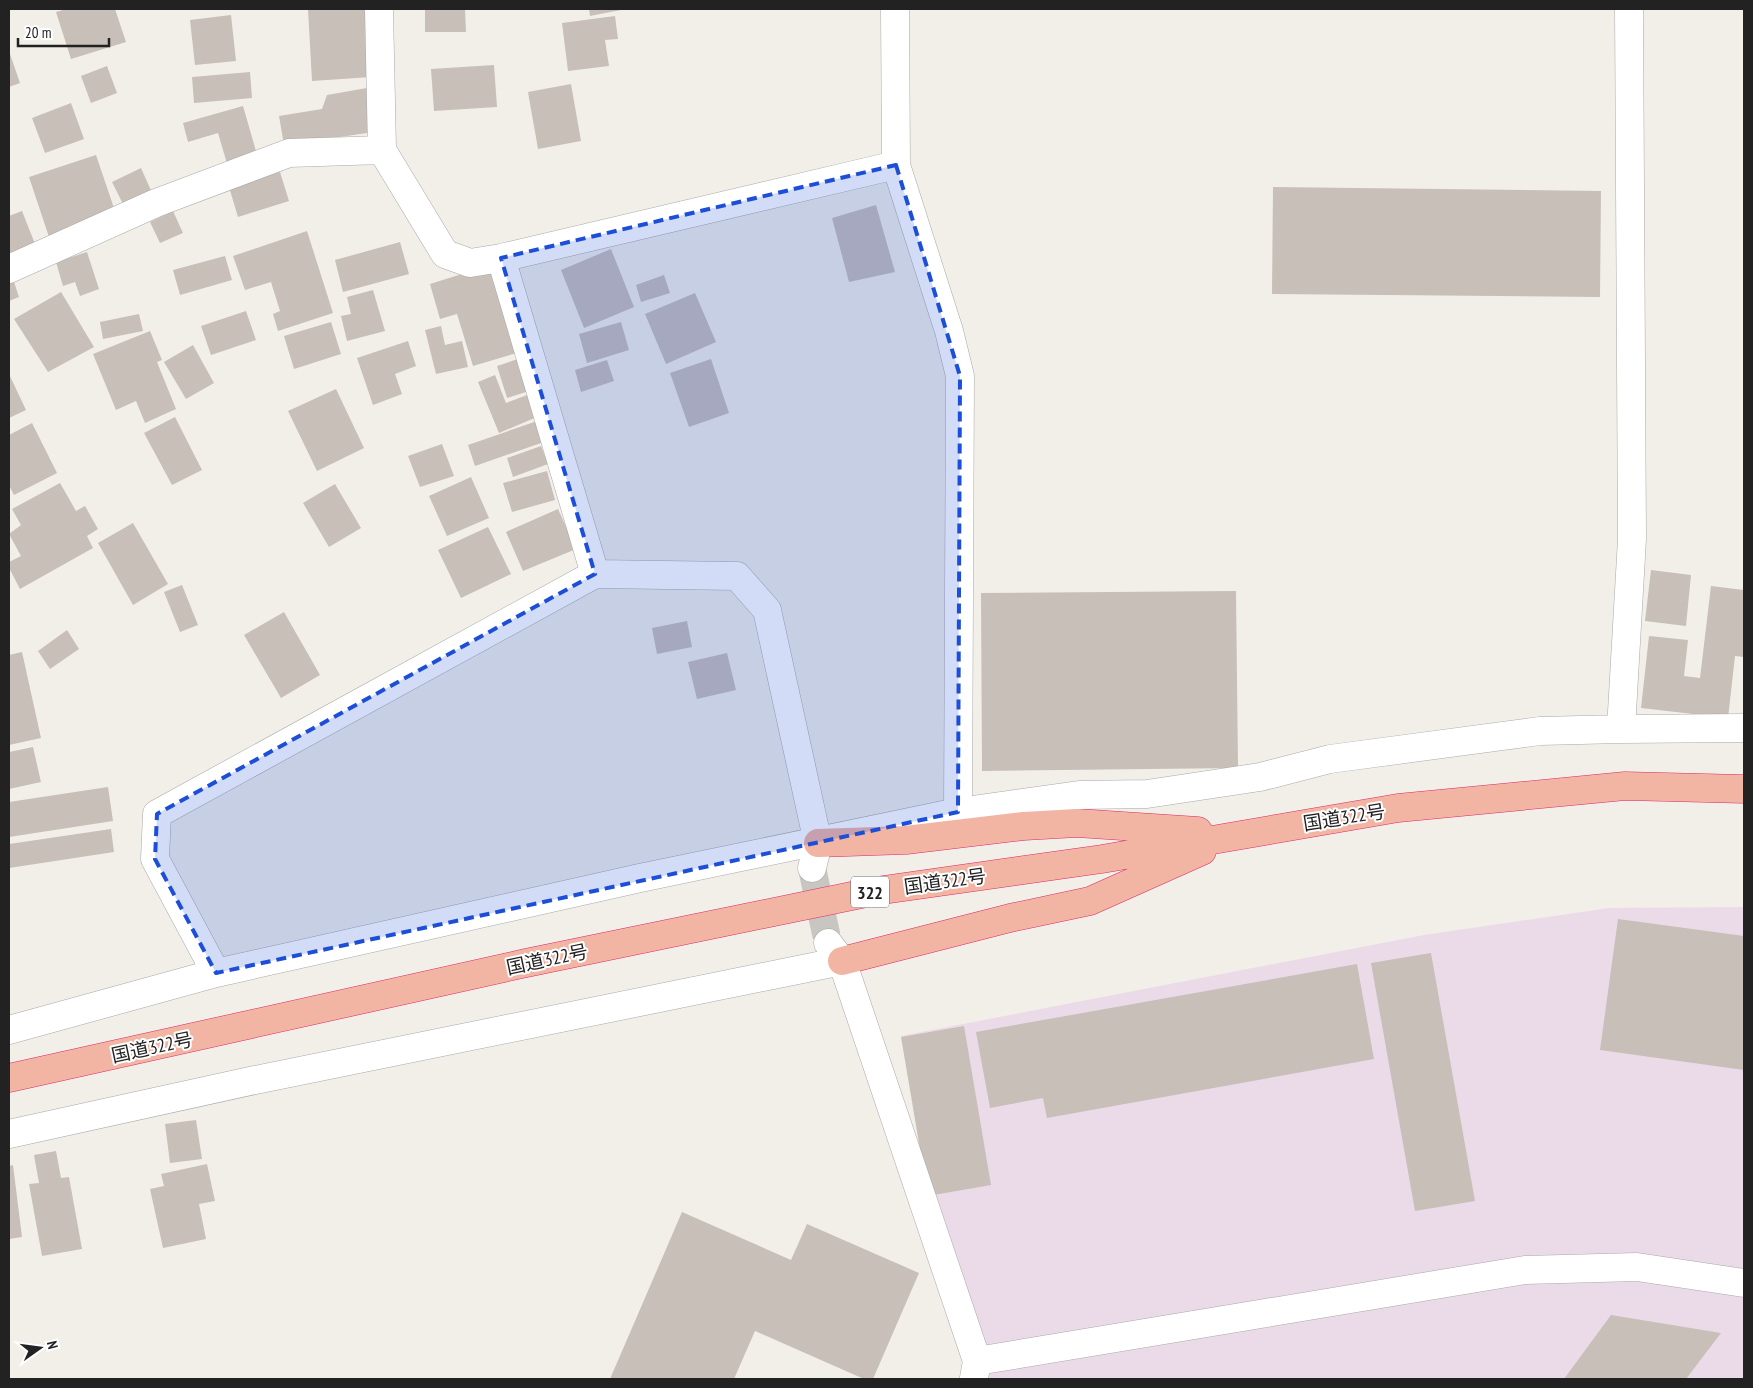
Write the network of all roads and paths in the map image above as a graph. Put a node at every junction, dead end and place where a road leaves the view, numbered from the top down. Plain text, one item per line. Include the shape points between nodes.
1 (379, 9) edge
2 (895, 9) edge
3 (1629, 9) edge
4 (382, 150) junction
5 (896, 165) junction
6 (502, 258) junction
7 (9, 269) edge
8 (595, 574) junction
9 (1744, 728) edge
10 (1620, 729) junction
11 (1744, 789) edge
12 (958, 812) junction
13 (1242, 833) junction
14 (815, 856) junction
15 (835, 952) junction
16 (216, 973) junction
17 (9, 1030) edge
18 (9, 1078) edge
19 (9, 1134) edge
20 (1744, 1283) edge
21 (975, 1370) edge

1 - 4 street
2 - 5 street
3 - 10 street via 1632,539
4 - 6 street via 445,254 470,263
4 - 7 street via 289,153 156,203
5 - 6 street
5 - 12 street via 949,331 960,376
6 - 8 street
8 - 14 street via 737,576 767,610
8 - 16 street via 157,814 156,860
9 - 10 street
10 - 12 street via 1540,730 1330,759 1260,777 1147,794 1079,796
11 - 13 highway, 国道322号 / 322 via 1615,787 1398,808
12 - 14 street
13 - 14 highway via 1077,823 906,840
13 - 15 highway via 1090,901
13 - 18 highway, 国道322号 / 322 via 1102,859 867,893 526,963
14 - 16 street via 640,878
15 - 19 street
15 - 21 street
16 - 17 street
20 - 21 street via 1637,1267 1525,1270

